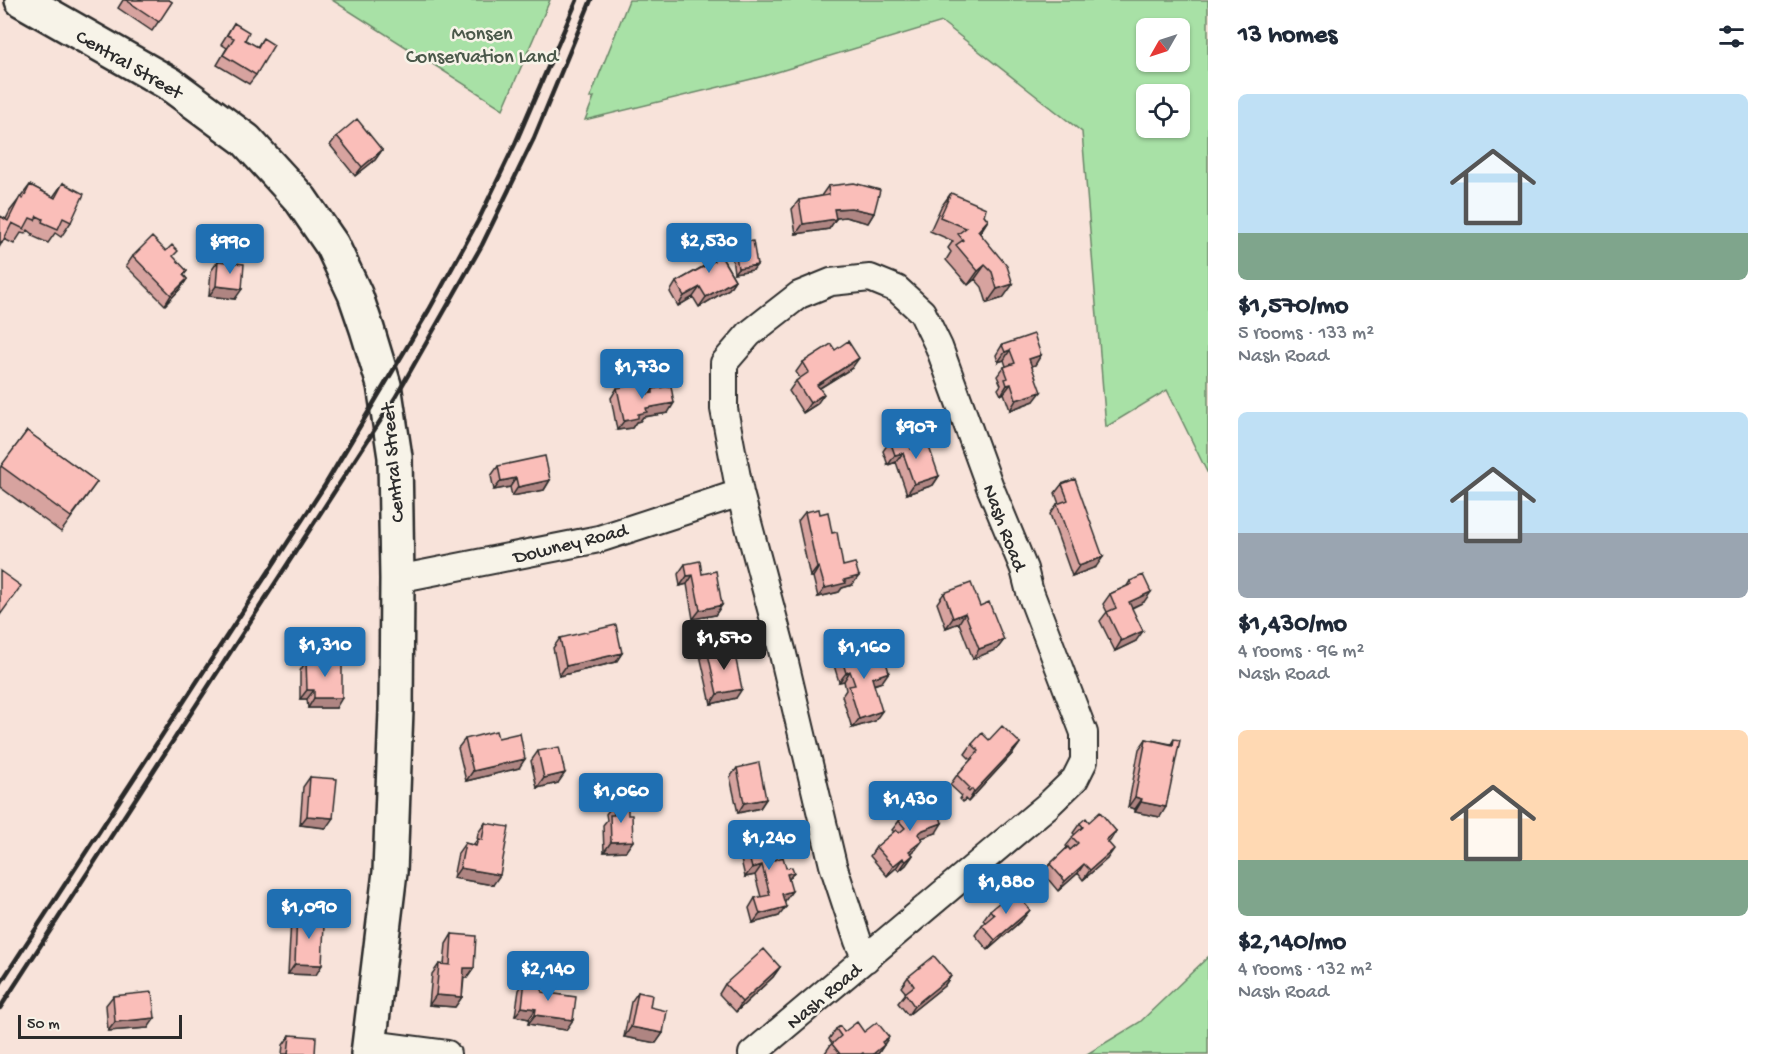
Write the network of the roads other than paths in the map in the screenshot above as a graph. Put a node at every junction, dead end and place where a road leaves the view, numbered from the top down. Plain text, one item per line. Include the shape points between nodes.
1 (22, 0) edge
2 (740, 493) junction
3 (397, 579) junction
4 (866, 959) junction
5 (369, 1049) edge
6 (447, 1054) edge
7 (752, 1054) edge

1 - 3 street, Central Street via 170,84 246,140 301,200 332,245 355,294 384,385 395,457
2 - 3 street, Downey Road via 599,539
2 - 4 street, Nash Road via 833,865
2 - 4 street, Nash Road via 724,409 724,363 749,334 799,295 831,282 870,278 897,289 922,312 939,347 1084,733 1084,761 1075,779
3 - 5 street, Central Street via 390,872
4 - 7 street, Nash Road
5 - 6 street

